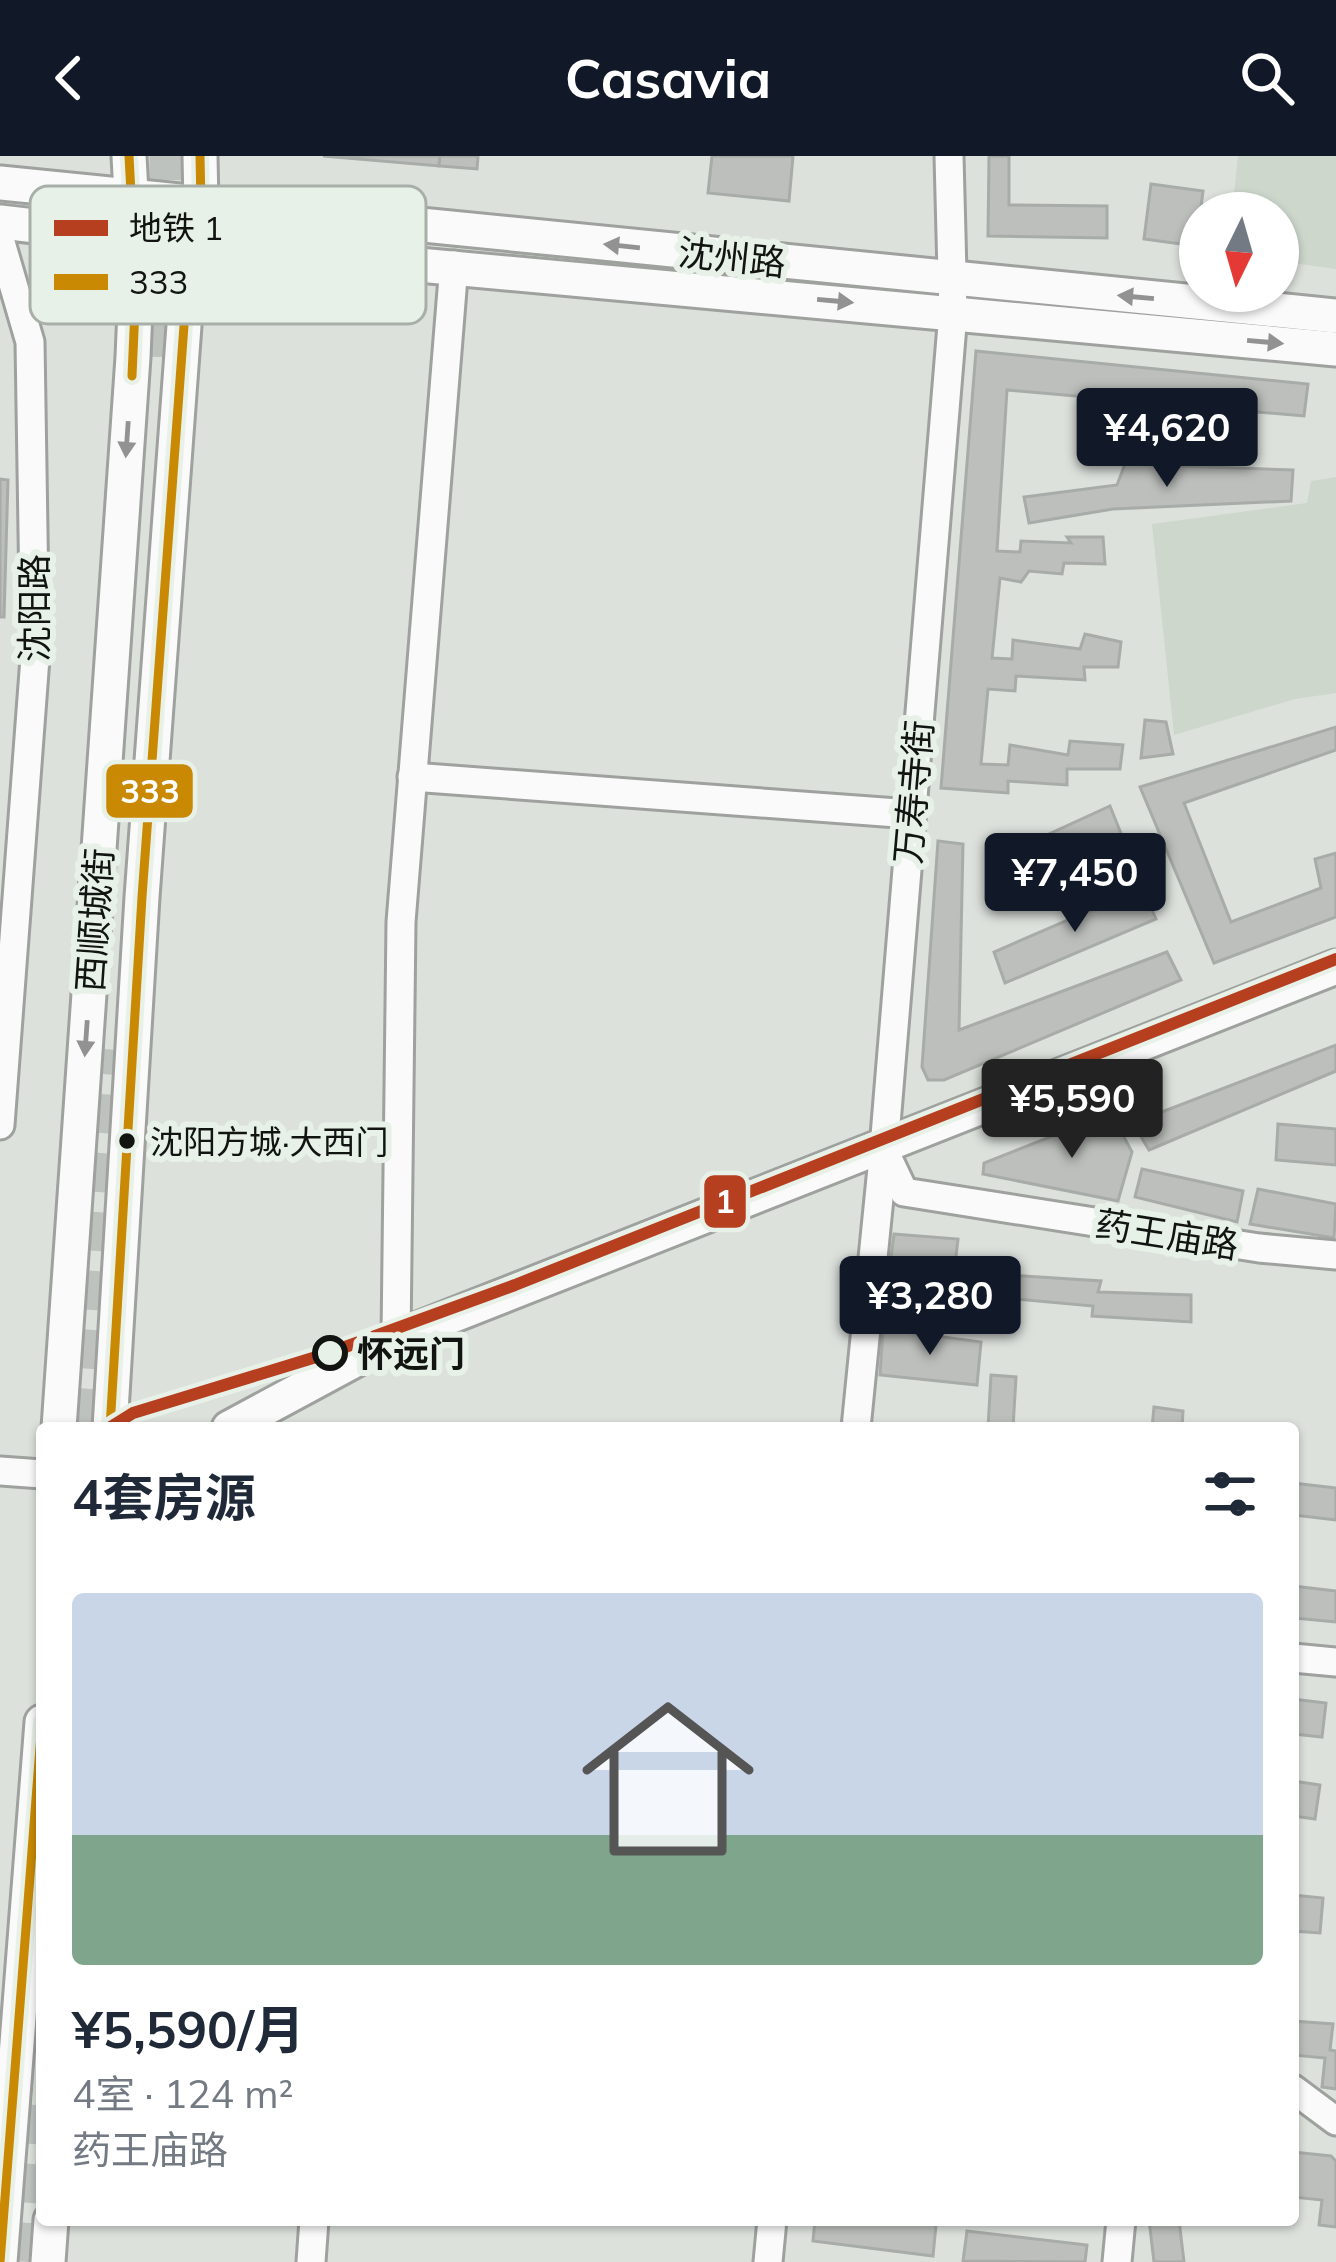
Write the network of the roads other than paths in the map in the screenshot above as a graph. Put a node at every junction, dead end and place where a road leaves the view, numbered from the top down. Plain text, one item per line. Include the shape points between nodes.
1 (200, 156) edge
2 (949, 156) edge
3 (0, 183) edge
4 (30, 186) edge
5 (201, 186) edge
6 (0, 222) edge
7 (30, 226) edge
8 (426, 232) edge
9 (0, 239) edge
10 (426, 264) edge
11 (454, 266) junction
12 (953, 296) junction
13 (1336, 316) edge
14 (134, 324) edge
15 (184, 324) tunnel mouth
16 (1336, 349) edge
17 (412, 777) junction
18 (911, 814) junction
19 (1336, 967) edge
20 (1, 1090) edge
21 (0, 1125) edge
22 (884, 1148) junction
23 (1336, 1255) edge
24 (396, 1338) junction
25 (59, 1422) edge
26 (110, 1422) edge
27 (240, 1422) edge
28 (857, 1422) edge
29 (0, 1472) edge
30 (36, 1474) edge
31 (1299, 1659) edge
32 (1336, 1662) edge
33 (36, 1799) edge
34 (1299, 2093) edge
35 (1336, 2121) edge
36 (51, 2226) edge
37 (314, 2226) edge
38 (771, 2226) edge
39 (1121, 2226) edge
40 (0, 2262) edge
41 (48, 2262) edge
42 (311, 2262) edge
43 (768, 2262) edge
44 (1118, 2262) edge

1 - 5 main road, 西顺城街
2 - 12 street, 万寿寺街
3 - 4 main road, 沈州路
6 - 7 main road, 沈州路
12 -> 8 main road, 沈州路
9 - 20 street, 沈阳路 via 30,342 34,658
10 - 11 main road, 沈州路
11 -> 12 main road, 沈州路
11 - 17 street
13 -> 12 main road, 沈州路
12 -> 16 main road, 沈州路
12 - 18 street, 万寿寺街
14 -> 25 main road, 西顺城街
15 - 26 main road, 西顺城街
17 - 18 street
17 - 24 street via 400,922
18 - 22 street, 万寿寺街
19 - 22 main road
20 - 21 street, 沈阳路
22 - 23 street, 药王庙路 via 904,1192
22 - 24 main road
22 - 28 street, 万寿寺街
24 - 27 main road
29 - 30 street
31 - 32 street
33 - 40 main road
34 - 35 street
36 - 41 main road
37 - 42 street
38 - 43 street
39 - 44 street

